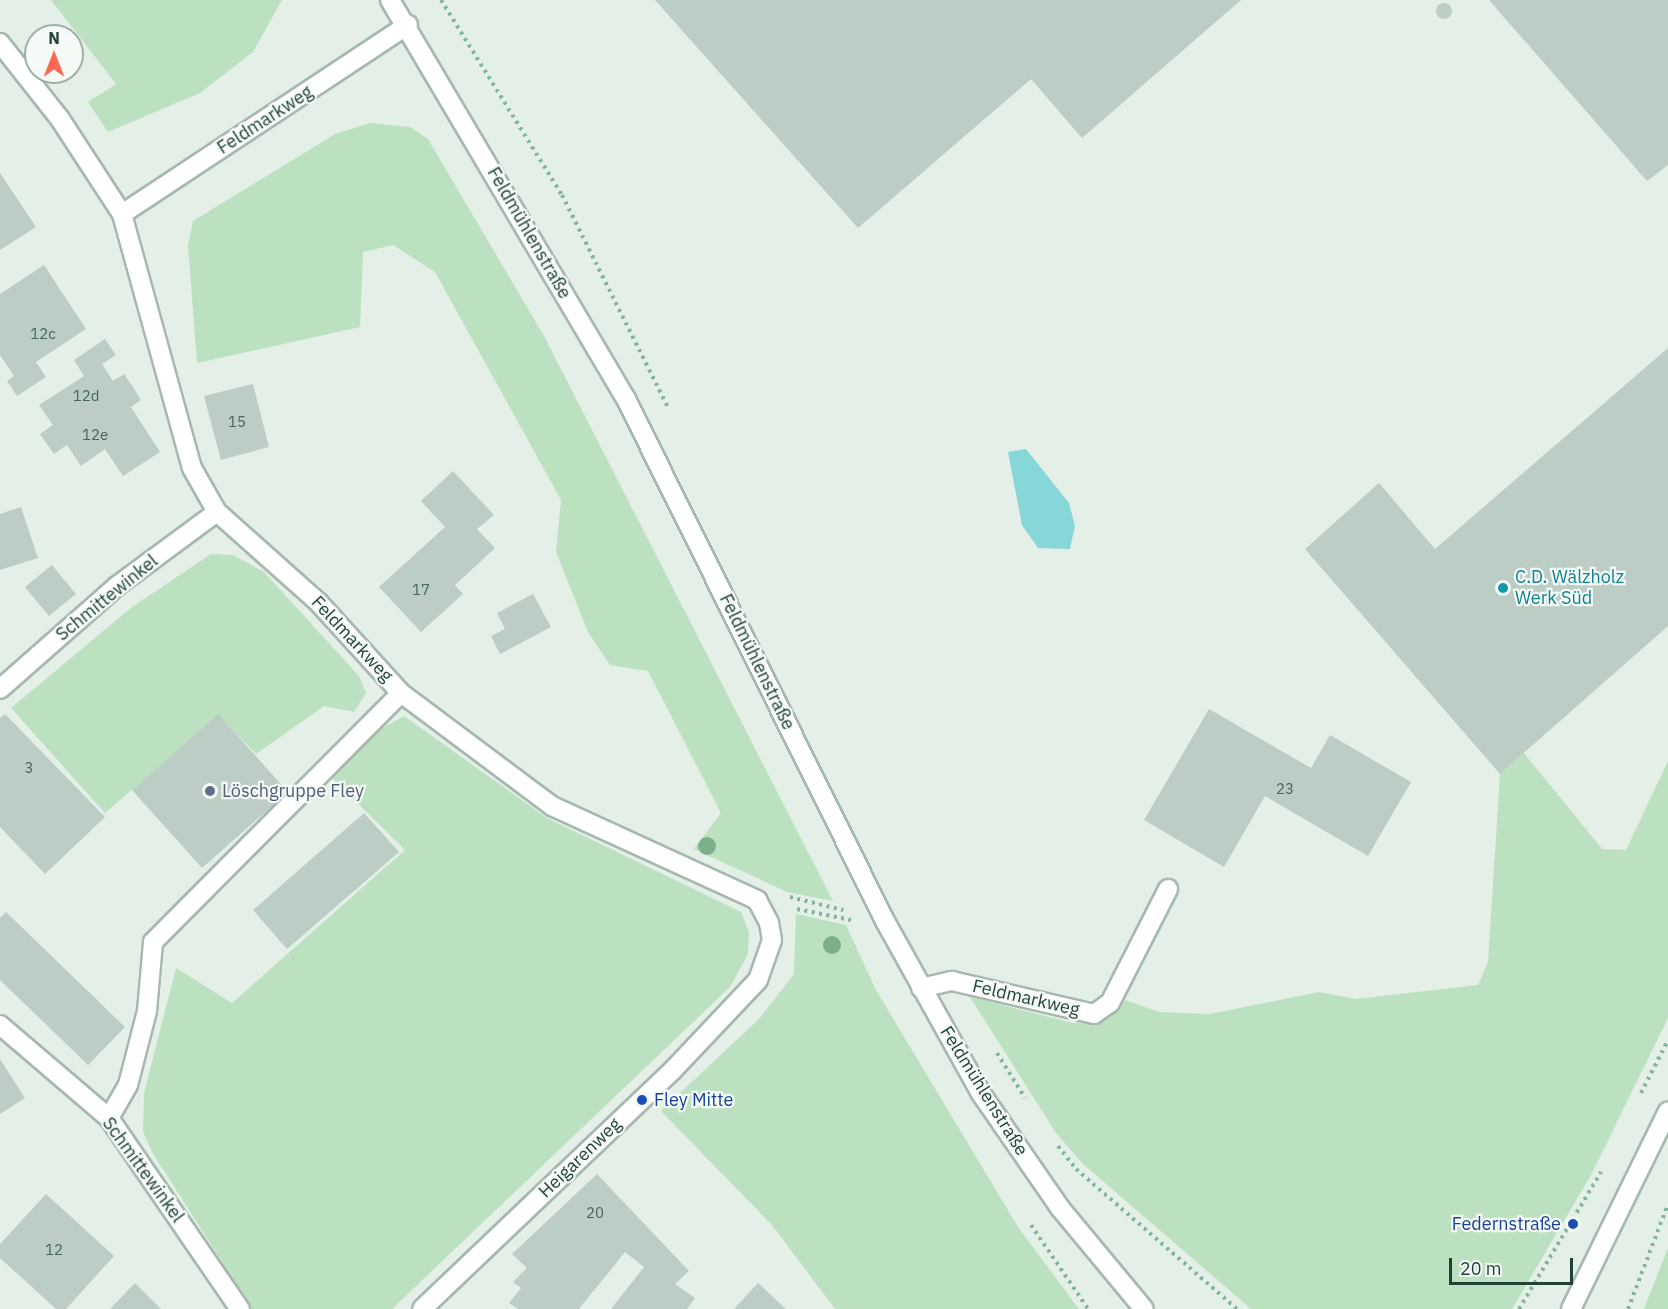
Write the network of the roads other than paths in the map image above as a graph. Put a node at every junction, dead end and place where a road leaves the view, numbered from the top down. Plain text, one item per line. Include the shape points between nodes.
1 (390, 0) edge
2 (408, 25) junction
3 (0, 43) edge
4 (122, 214) junction
5 (217, 512) junction
6 (0, 689) edge
7 (401, 693) junction
8 (1168, 890) dead end
9 (760, 905) joint
10 (921, 988) junction
11 (0, 1025) edge
12 (1668, 1111) edge
13 (109, 1118) junction
14 (240, 1309) edge
15 (422, 1309) edge
16 (1144, 1309) edge
17 (1571, 1309) edge

1 - 2 street, Feldmühlenstraße
2 - 4 street, Feldmarkweg
2 - 10 street, Feldmühlenstraße via 626,399
3 - 4 street, Feldmarkweg via 60,119
4 - 5 street, Feldmarkweg via 192,468
5 - 6 street, Schmittewinkel via 117,586
5 - 7 street, Feldmarkweg via 320,603
7 - 9 street, Feldmarkweg via 552,806
7 - 13 street via 153,942 147,1011 128,1085
8 - 10 street, Feldmarkweg via 1110,1003 1094,1014 952,981
9 - 15 street, Heigarenweg via 772,940 758,980 672,1071
10 - 16 street, Feldmühlenstraße via 980,1092 1060,1208
11 - 13 street, Schmittewinkel
12 - 17 street
13 - 14 street, Schmittewinkel

